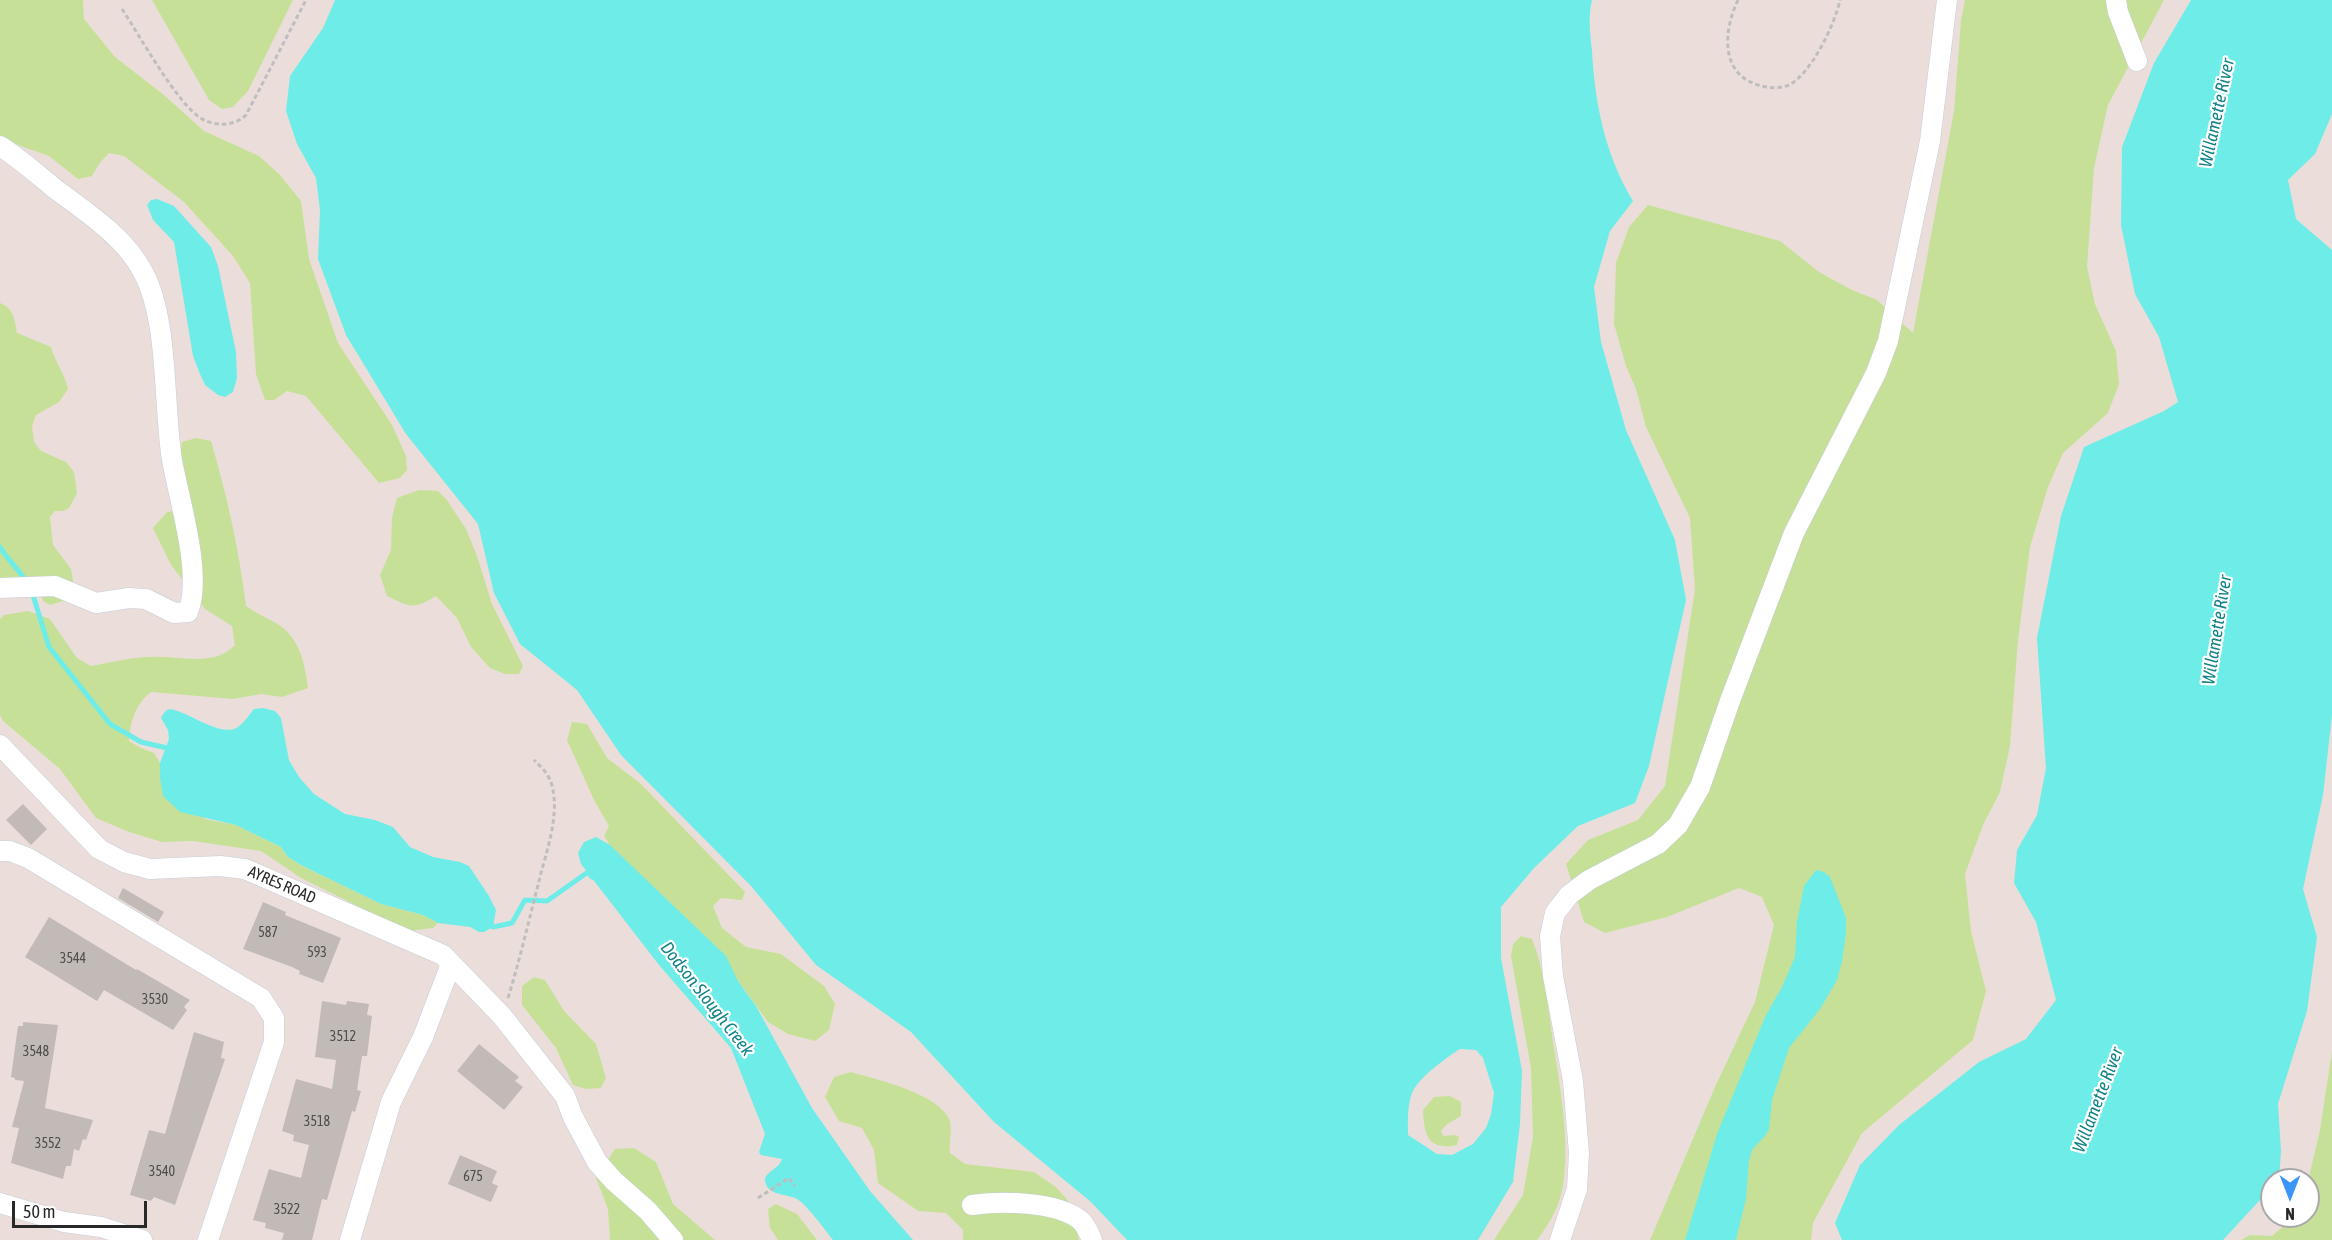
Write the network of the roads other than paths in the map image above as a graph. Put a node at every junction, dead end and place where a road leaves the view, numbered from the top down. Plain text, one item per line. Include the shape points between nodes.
1 (1947, 0) edge
2 (2116, 0) edge
3 (2137, 61) dead end
4 (0, 147) edge
5 (7, 587) edge
6 (0, 745) edge
7 (0, 851) edge
8 (451, 964) junction
9 (0, 1203) edge
10 (972, 1204) dead end
11 (142, 1240) edge
12 (208, 1240) edge
13 (350, 1240) edge
14 (673, 1240) edge
15 (1092, 1240) edge
16 (1560, 1240) edge

1 - 16 street via 1930,141 1888,340 1876,373 1794,533 1700,787 1678,825 1658,844 1589,880 1569,895 1555,914 1550,936 1553,976 1573,1082 1579,1153 1577,1189
2 - 3 street
4 - 5 street via 109,231 132,255 151,289 160,336 172,459 194,592 188,612 183,614 146,599 96,603 59,586
6 - 8 street, AYRES ROAD via 99,849 124,862 150,869 245,869 442,955
7 - 12 street via 28,858 261,999 274,1018 274,1042
8 - 13 street via 423,1037 391,1102
8 - 14 street, AYRES ROAD via 502,1016 565,1095 597,1162
9 - 11 street
10 - 15 street via 1018,1202 1051,1207 1079,1219

